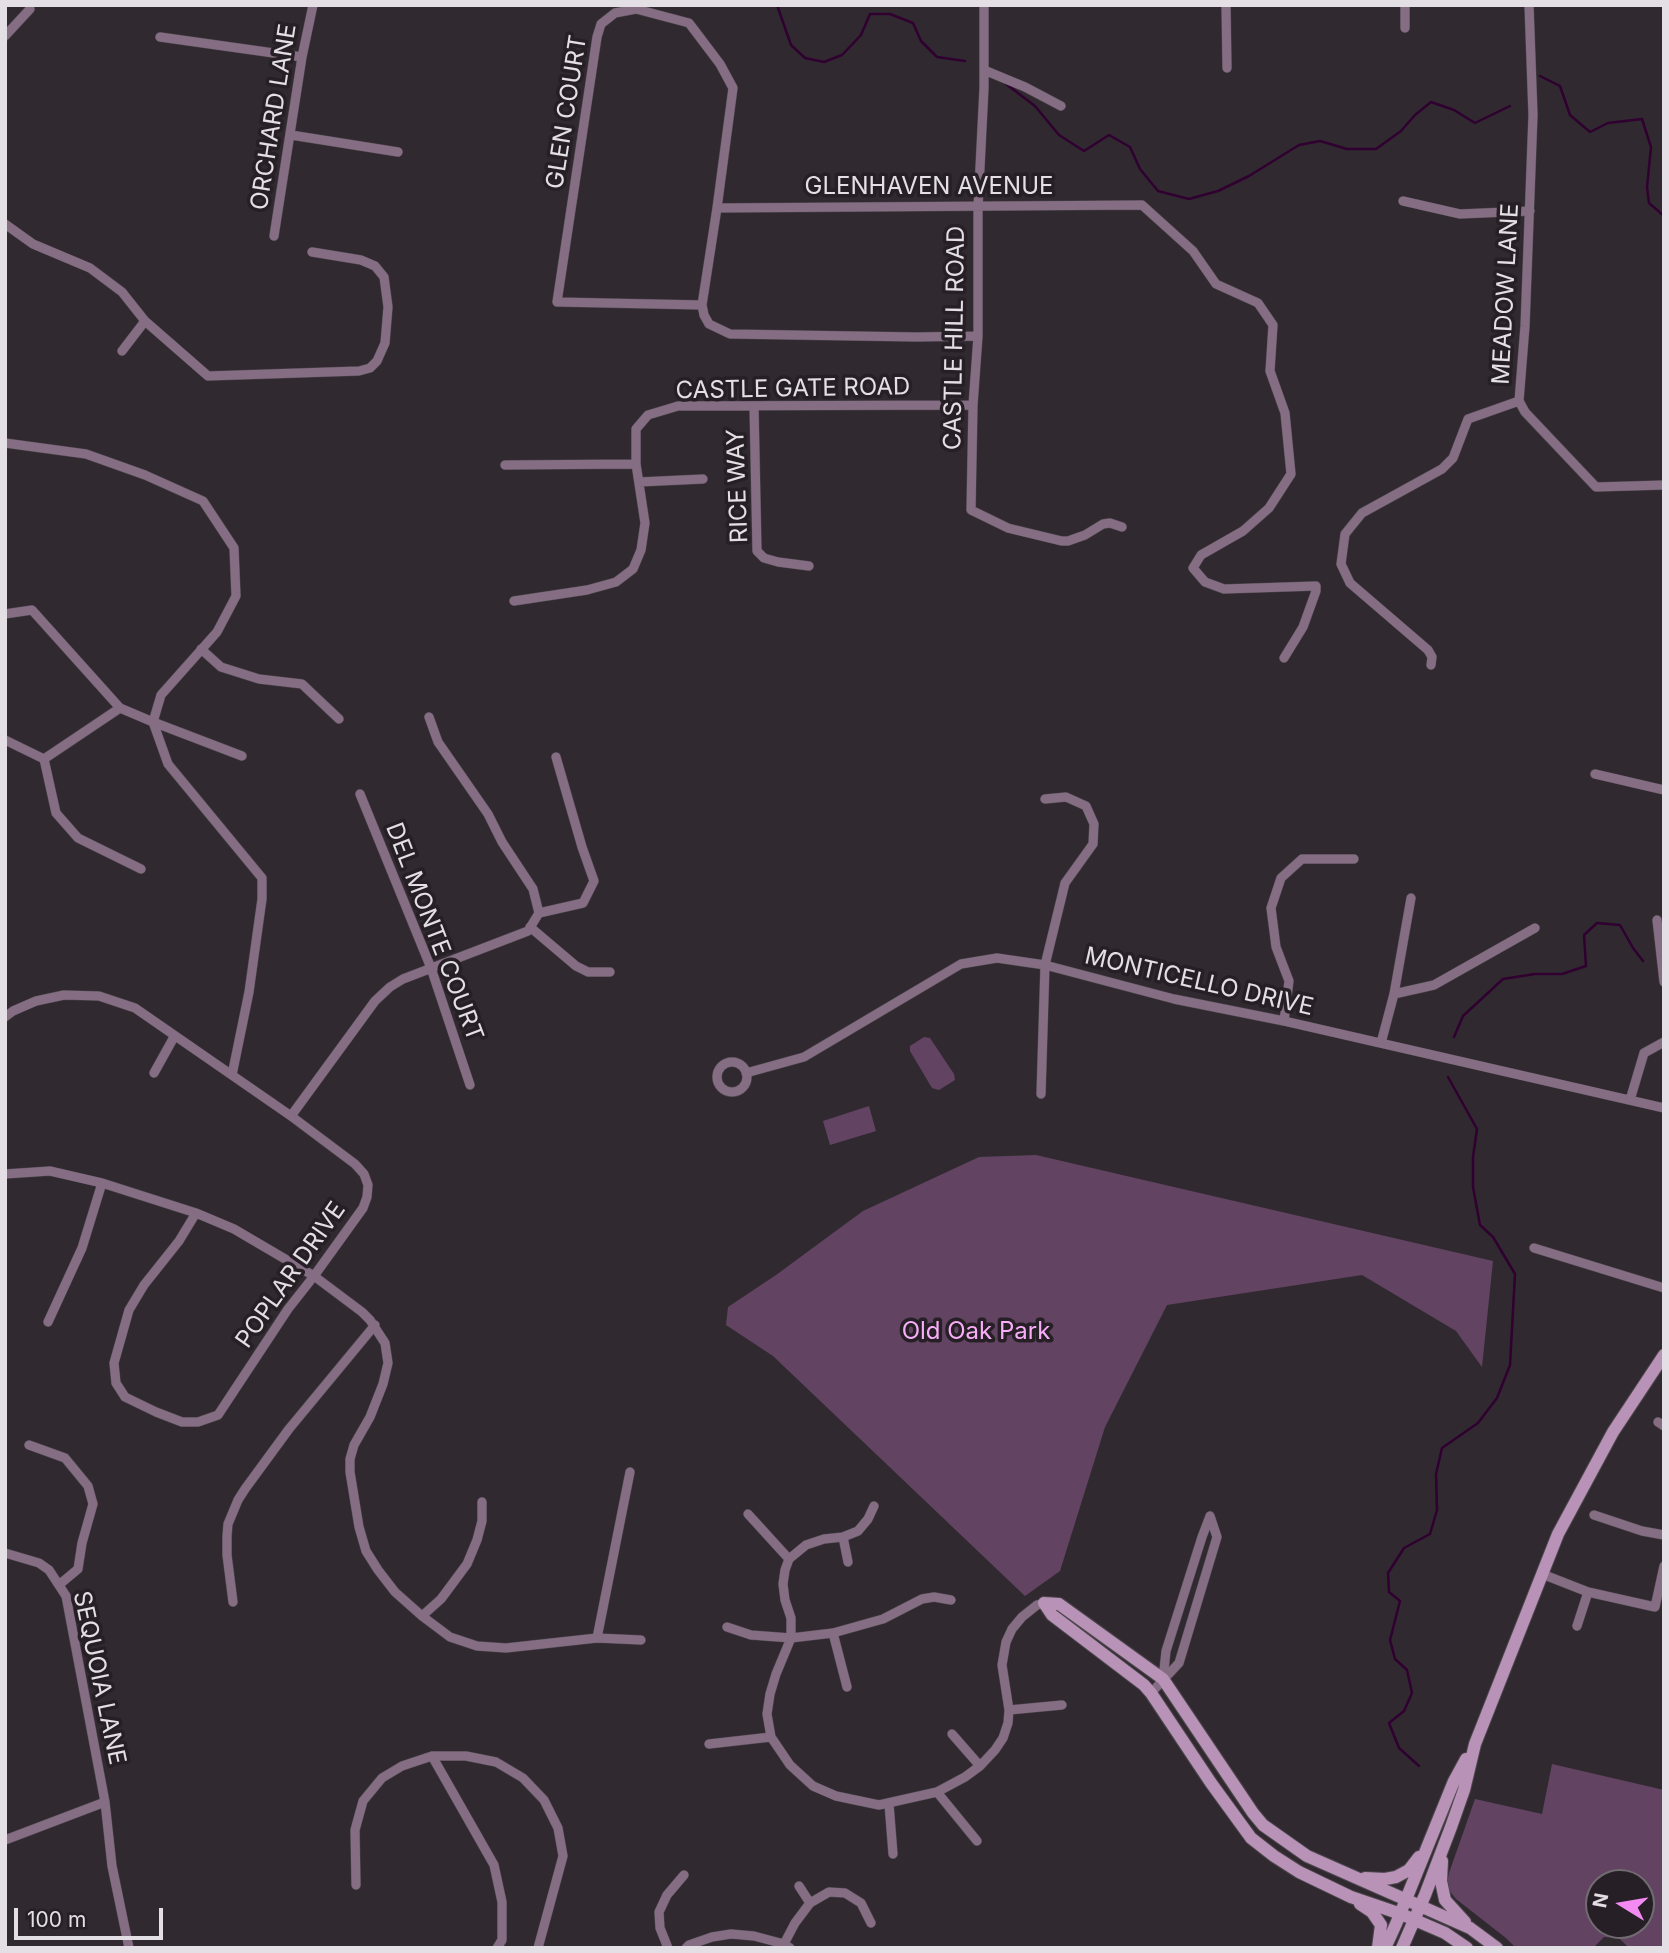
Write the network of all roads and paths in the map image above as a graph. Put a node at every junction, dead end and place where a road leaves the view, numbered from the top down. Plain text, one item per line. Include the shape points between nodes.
1 (313, 5) edge
2 (984, 5) edge
3 (1226, 5) edge
4 (1405, 5) edge
5 (1528, 5) edge
6 (30, 9) dead end
7 (1405, 28) dead end
8 (5, 36) edge
9 (160, 37) dead end
10 (303, 57) junction
11 (1227, 68) dead end
12 (984, 70) junction
13 (1061, 106) dead end
14 (291, 135) junction
15 (398, 152) dead end
16 (1403, 201) dead end
17 (978, 207) junction
18 (717, 208) junction
19 (1530, 211) junction
20 (5, 224) edge
21 (274, 236) dead end
22 (312, 252) dead end
23 (702, 305) junction
24 (145, 321) junction
25 (978, 337) junction
26 (122, 351) dead end
27 (1519, 401) junction
28 (973, 405) junction
29 (754, 406) junction
30 (5, 443) edge
31 (636, 464) junction
32 (505, 465) dead end
33 (703, 479) dead end
34 (639, 482) junction
35 (1664, 485) edge
36 (1122, 527) dead end
37 (809, 566) dead end
38 (514, 601) dead end
39 (5, 614) edge
40 (201, 649) junction
41 (1284, 658) dead end
42 (1431, 665) dead end
43 (120, 708) junction
44 (429, 718) dead end
45 (339, 719) dead end
46 (153, 722) junction
47 (5, 740) edge
48 (242, 756) dead end
49 (556, 757) dead end
50 (44, 759) junction
51 (1595, 774) dead end
52 (1664, 790) edge
53 (360, 794) dead end
54 (1045, 799) dead end
55 (1354, 859) dead end
56 (141, 869) dead end
57 (1411, 898) dead end
58 (539, 913) junction
59 (1657, 920) dead end
60 (530, 927) junction
61 (1535, 928) dead end
62 (1045, 965) junction
63 (430, 968) junction
64 (610, 972) dead end
65 (1664, 982) edge
66 (1394, 994) junction
67 (5, 1017) edge
68 (1284, 1021) junction
69 (174, 1037) junction
70 (1664, 1042) edge
71 (1381, 1043) junction
72 (154, 1073) dead end
73 (746, 1073) dead end
74 (232, 1075) junction
75 (470, 1085) dead end
76 (1041, 1094) dead end
77 (1630, 1100) junction
78 (1664, 1108) edge
79 (291, 1116) junction
80 (5, 1174) edge
81 (102, 1183) junction
82 (196, 1213) junction
83 (1534, 1248) dead end
84 (314, 1276) junction
85 (1664, 1288) edge
86 (48, 1322) dead end
87 (375, 1325) junction
88 (1664, 1355) edge
89 (29, 1445) dead end
90 (629, 1472) dead end
91 (482, 1502) dead end
92 (873, 1506) dead end
93 (748, 1514) dead end
94 (1594, 1515) dead end
95 (1664, 1535) edge
96 (843, 1537) junction
97 (5, 1553) edge
98 (789, 1559) junction
99 (848, 1562) dead end
100 (1664, 1566) edge
101 (1542, 1574) junction
102 (60, 1584) junction
103 (1588, 1592) junction
104 (951, 1600) dead end
105 (233, 1602) dead end
106 (1044, 1603) junction
107 (1659, 1608) edge
108 (422, 1616) junction
109 (1577, 1626) dead end
110 (727, 1627) dead end
111 (833, 1633) junction
112 (597, 1638) junction
113 (791, 1638) junction
114 (641, 1640) dead end
115 (1163, 1679) junction
116 (847, 1686) dead end
117 (1151, 1693) junction
118 (1062, 1705) dead end
119 (1009, 1710) junction
120 (952, 1734) dead end
121 (771, 1737) junction
122 (709, 1744) dead end
123 (1475, 1744) junction
124 (432, 1756) junction
125 (979, 1766) junction
126 (937, 1792) junction
127 (105, 1802) junction
128 (889, 1804) junction
129 (5, 1840) edge
130 (1431, 1840) junction
131 (977, 1841) dead end
132 (1443, 1848) junction
133 (893, 1854) dead end
134 (684, 1875) dead end
135 (1355, 1877) junction
136 (356, 1885) dead end
137 (799, 1886) dead end
138 (1352, 1897) junction
139 (1406, 1900) junction
140 (810, 1903) junction
141 (1420, 1906) junction
142 (1401, 1914) junction
143 (1414, 1919) junction
144 (872, 1923) dead end
145 (1470, 1927) junction
146 (787, 1946) edge
147 (129, 1948) edge
148 (497, 1948) edge
149 (538, 1948) edge
150 (668, 1948) edge
151 (686, 1948) edge
152 (1378, 1948) edge
153 (1385, 1948) edge
154 (1402, 1948) edge
155 (1467, 1948) edge
156 (1497, 1948) edge

1 - 10 street, ORCHARD LANE
2 - 12 street, CASTLE HILL ROAD
3 - 11 street
4 - 7 street
5 - 19 street, MEADOW LANE
6 - 8 street
9 - 10 street
10 - 14 street, ORCHARD LANE
12 - 13 street
12 - 17 street, CASTLE HILL ROAD
14 - 15 street
14 - 21 street, ORCHARD LANE
16 - 19 street via 1460,214
17 - 18 street, GLENHAVEN AVENUE
17 - 25 street, CASTLE HILL ROAD
17 - 41 street, GLENHAVEN AVENUE via 1142,205 1193,251 1216,284 1258,303 1273,324 1270,371 1285,413 1291,474 1269,508 1243,531 1201,555 1194,568 1205,582 1224,589 1316,586 1303,626
18 - 23 street, GLEN COURT
18 - 23 street, GLEN COURT via 733,88 689,23 636,9 615,13 601,24 597,37 557,302
19 - 27 street, MEADOW LANE
20 - 24 street via 33,244 90,268 122,292
22 - 24 street via 360,260 375,266 384,277 388,307 385,343 370,368 208,376
23 - 25 street via 709,324 730,334
24 - 26 street
25 - 28 street, CASTLE HILL ROAD
27 - 35 street, MEADOW LANE via 1596,488
27 - 42 street via 1468,419 1453,458 1442,469 1362,513 1345,534 1341,564 1350,583 1429,650
28 - 29 street, CASTLE GATE ROAD
28 - 36 street, CASTLE HILL ROAD via 971,510 1008,528 1062,541 1103,524
29 - 31 street, CASTLE GATE ROAD via 678,407 648,415 636,429
29 - 37 street, RICE WAY via 757,551 764,558
30 - 40 street via 86,454 203,501 234,548 236,596 217,632
31 - 32 street
31 - 34 street, CASTLE GATE ROAD
33 - 34 street
34 - 38 street, CASTLE GATE ROAD via 645,523 633,569 615,582 587,590
39 - 43 street via 32,610
40 - 45 street via 221,667 259,679 302,684
40 - 46 street via 161,695
43 - 46 street
43 - 50 street
44 - 58 street via 438,742 533,889
46 - 48 street
46 - 74 street via 168,764 262,878 249,992
47 - 50 street
49 - 58 street via 594,881 583,903
50 - 56 street via 56,813 78,838
51 - 52 street
53 - 63 street, DEL MONTE COURT
54 - 62 street via 1066,797 1086,806 1094,824 1093,844 1065,883
55 - 68 street via 1302,859 1281,878 1271,908 1276,947 1289,981
57 - 66 street
58 - 60 street
59 - 65 street
60 - 63 street
60 - 64 street via 576,966 588,972
61 - 66 street via 1434,985
62 - 68 street, MONTICELLO DRIVE via 1174,999
62 - 73 street, MONTICELLO DRIVE via 998,958 961,964 804,1057
62 - 76 street
63 - 75 street, DEL MONTE COURT
63 - 79 street via 402,979 375,1001
66 - 71 street
67 - 69 street, POPLAR DRIVE via 36,1001 64,995 99,996 135,1009
68 - 71 street, MONTICELLO DRIVE
69 - 72 street
69 - 74 street, POPLAR DRIVE
70 - 77 street via 1644,1053
71 - 77 street, MONTICELLO DRIVE
74 - 79 street, POPLAR DRIVE
77 - 78 street, MONTICELLO DRIVE
79 - 84 street, POPLAR DRIVE via 355,1164 368,1185 363,1208
80 - 81 street via 50,1171
81 - 82 street
81 - 86 street via 82,1248
82 - 84 street via 234,1229
82 - 84 street, POPLAR DRIVE via 129,1310 114,1363 116,1383 125,1397 181,1422 218,1415
83 - 85 street
84 - 87 street
87 - 105 street via 289,1429 238,1500 227,1536
87 - 108 street via 385,1343 388,1363 370,1417 354,1445 350,1472 366,1550 396,1592
88 - 101 street via 1609,1440 1558,1534
89 - 102 street via 65,1458 88,1486 93,1504 78,1569
90 - 112 street
91 - 108 street via 482,1521 467,1564 441,1600
92 - 96 street via 858,1531
93 - 98 street
94 - 95 street
96 - 98 street via 806,1545
96 - 99 street
97 - 102 street, SEQUOIA LANE via 39,1563
98 - 113 street via 783,1584
100 - 107 street
101 - 103 street
101 - 123 street
102 - 127 street, SEQUOIA LANE
103 - 107 street
103 - 109 street
104 - 111 street via 922,1599 883,1619
106 - 115 street via 1059,1604
106 - 117 street via 1052,1615
106 - 119 street via 1022,1617 1006,1642 1002,1665
108 - 112 street via 450,1637 477,1646 506,1648
110 - 113 street via 751,1635
111 - 113 street
111 - 116 street
112 - 114 street
113 - 121 street via 770,1694
115 - 115 street via 1179,1663 1217,1537 1210,1516 1166,1651
115 - 117 street
115 - 135 street via 1263,1825 1307,1856
117 - 138 street via 1251,1838 1299,1872
118 - 119 street
119 - 125 street via 1003,1738
120 - 125 street
121 - 122 street
121 - 128 street via 790,1765 813,1786 836,1796
123 - 130 street via 1454,1781
123 - 132 street
124 - 136 street via 382,1778 363,1801 355,1830
124 - 148 street via 494,1866 502,1902 502,1940
124 - 149 street via 496,1762 523,1778 544,1800 558,1828 563,1856
125 - 126 street
126 - 128 street
126 - 131 street
127 - 129 street
127 - 147 street, SEQUOIA LANE
128 - 133 street
130 - 135 street via 1403,1874 1385,1879
130 - 139 street
132 - 141 street
132 - 145 street via 1442,1891
134 - 150 street via 659,1912
135 - 139 street
137 - 140 street
138 - 142 street
138 - 152 street via 1381,1925
139 - 141 street
139 - 142 street
140 - 144 street via 829,1892 845,1893 861,1903
140 - 146 street via 795,1923
141 - 143 street
141 - 145 street
142 - 143 street
142 - 153 street
143 - 154 street
143 - 155 street
145 - 156 street
146 - 151 street via 731,1934

